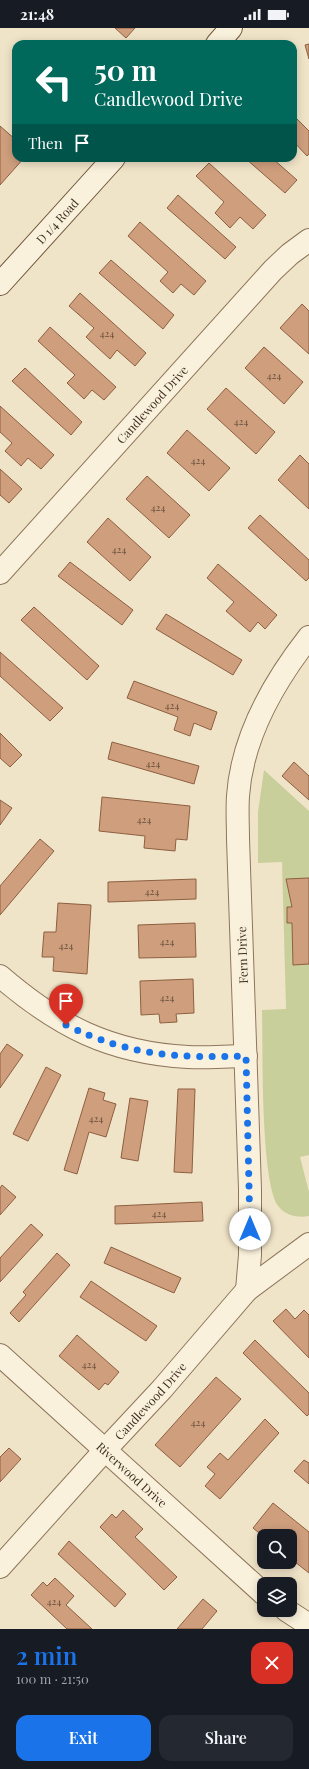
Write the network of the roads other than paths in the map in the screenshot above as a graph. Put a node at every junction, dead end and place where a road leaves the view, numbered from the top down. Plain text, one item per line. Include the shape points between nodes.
1 (231, 28) edge
2 (220, 40) edge
3 (110, 162) edge
4 (309, 240) edge
5 (0, 284) edge
6 (0, 573) edge
7 (309, 637) edge
8 (0, 976) edge
9 (246, 1056) junction
10 (309, 1244) edge
11 (247, 1290) junction
12 (0, 1355) edge
13 (105, 1450) junction
14 (0, 1567) edge
15 (257, 1588) edge
16 (297, 1617) edge
17 (309, 1625) edge

1 - 2 street
3 - 5 street, D 1/4 Road
4 - 6 street, Candlewood Drive via 273,270
7 - 9 street, Fern Drive via 286,667 268,697 254,728 244,761 238,796
8 - 9 street via 43,1011 66,1025 115,1045 165,1056
9 - 11 street, Fern Drive via 250,1189
10 - 11 street, Candlewood Drive
11 - 13 street, Candlewood Drive via 162,1389
12 - 13 street, Riverwood Drive
13 - 14 street, Candlewood Drive
13 - 15 street, Riverwood Drive
16 - 17 street

